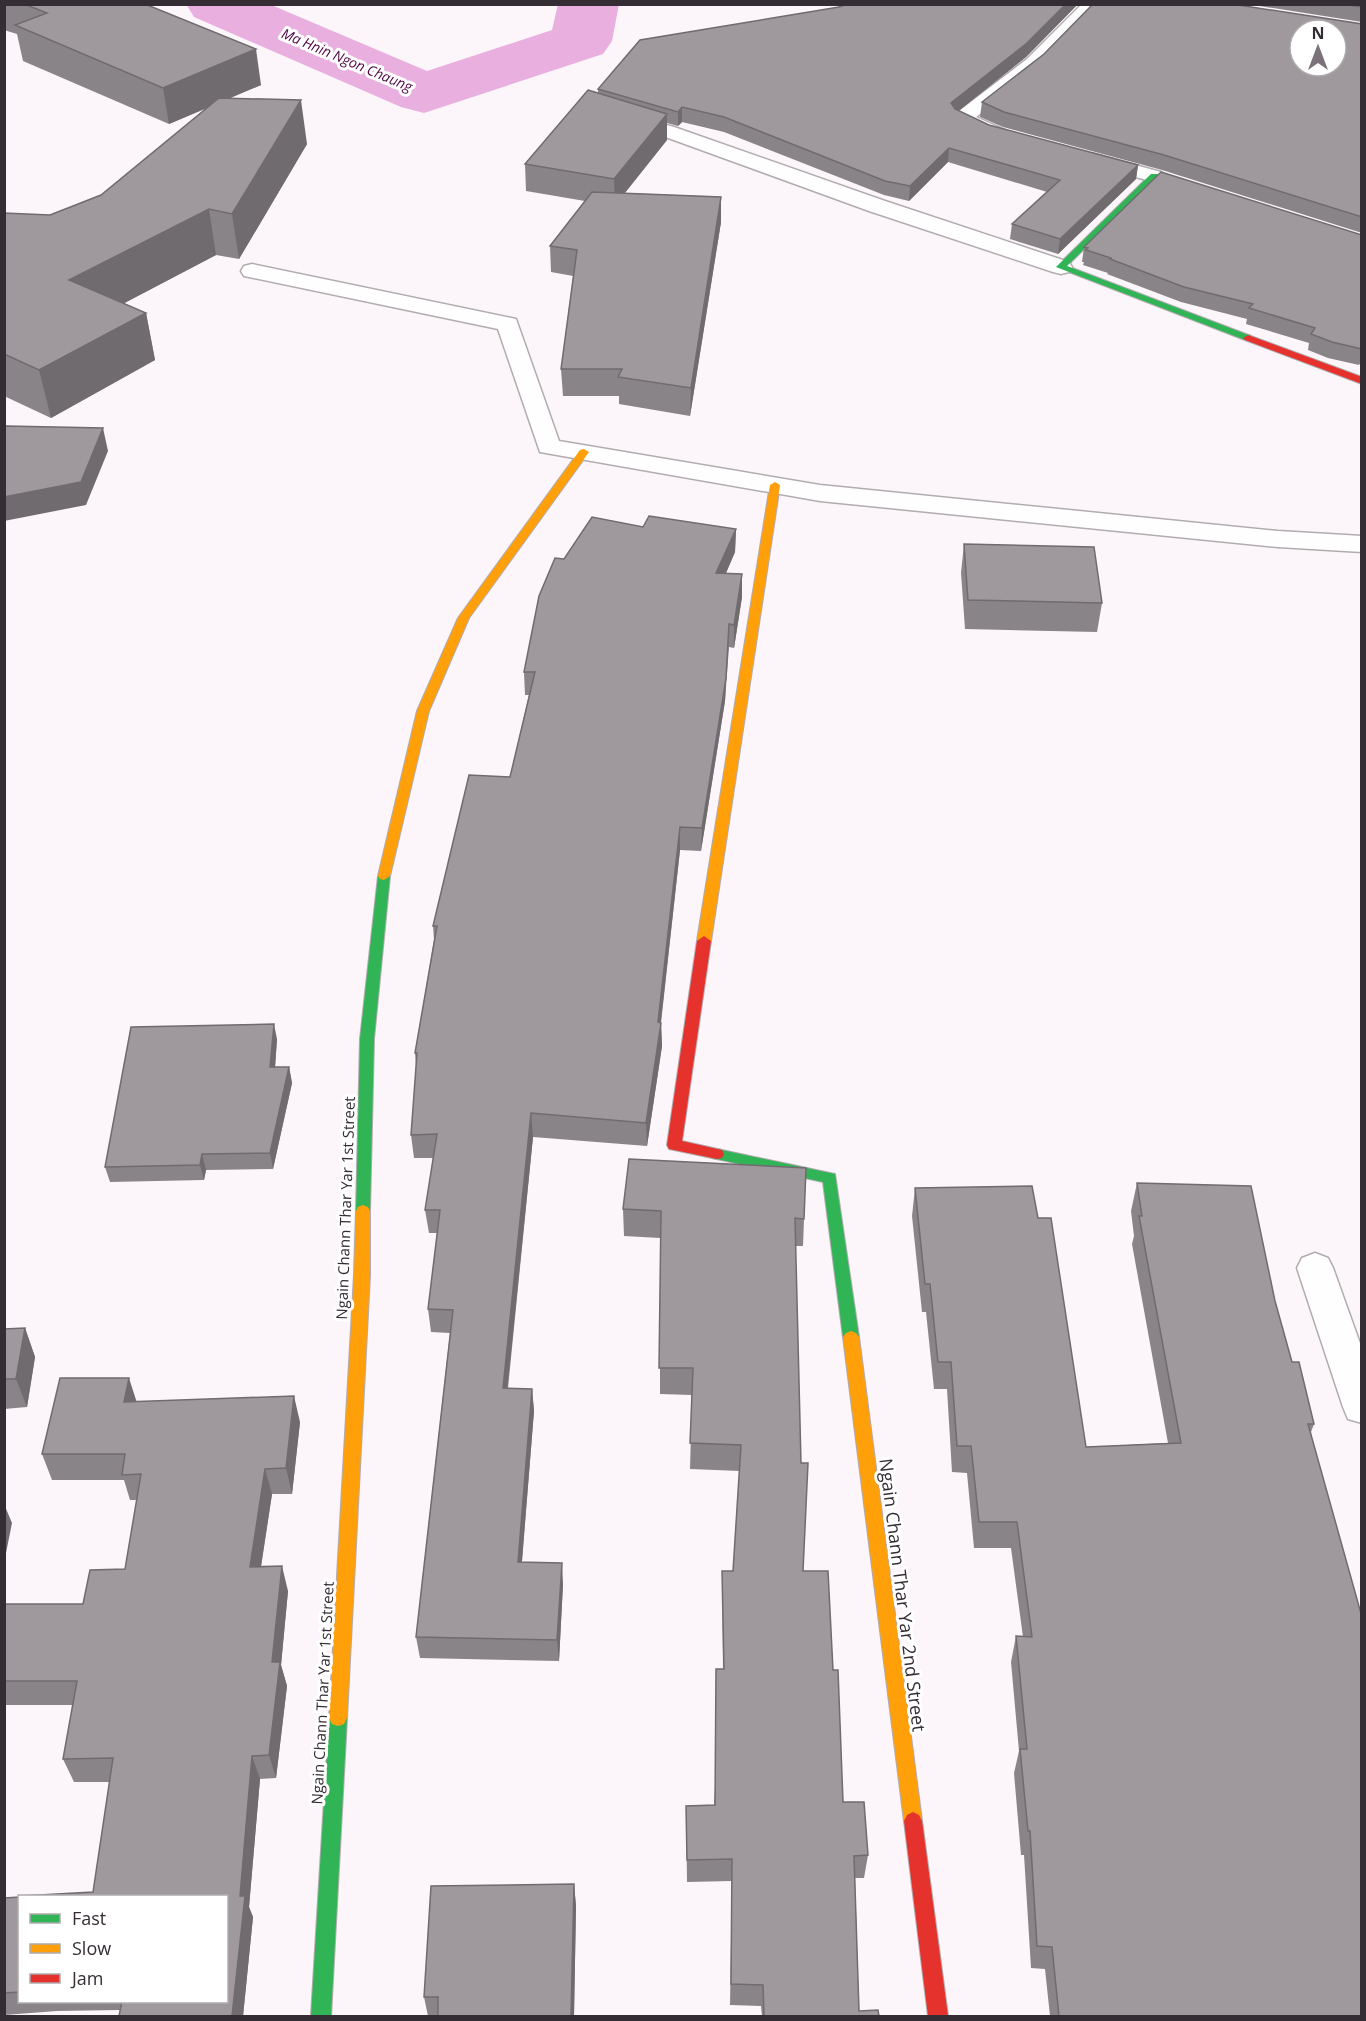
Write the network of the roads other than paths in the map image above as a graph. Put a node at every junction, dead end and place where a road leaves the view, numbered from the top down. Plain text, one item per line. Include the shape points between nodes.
1 (1093, 4) edge
2 (609, 115) edge
3 (1018, 139) edge
4 (1074, 154) edge
5 (1154, 176) junction
6 (1208, 194) edge
7 (1061, 267) junction
8 (252, 271) dead end
9 (1362, 381) edge
10 (584, 453) junction
11 (775, 485) junction
12 (1362, 544) edge
13 (1315, 1268) dead end
14 (1362, 1407) edge
15 (321, 2016) edge
16 (938, 2016) edge

1 - 3 street via 1034,63 962,118
2 - 7 street via 666,131
4 - 5 street
5 - 6 street
5 - 7 street
7 - 9 street
8 - 10 street via 508,324 549,447
10 - 11 street
10 - 15 street, Ngain Chann Thar Yar 1st Street via 464,618 423,711 385,864 367,1039 362,1275
11 - 12 street via 820,493 1231,535
11 - 16 street, Ngain Chann Thar Yar 2nd Street via 675,1145 830,1178
13 - 14 street

